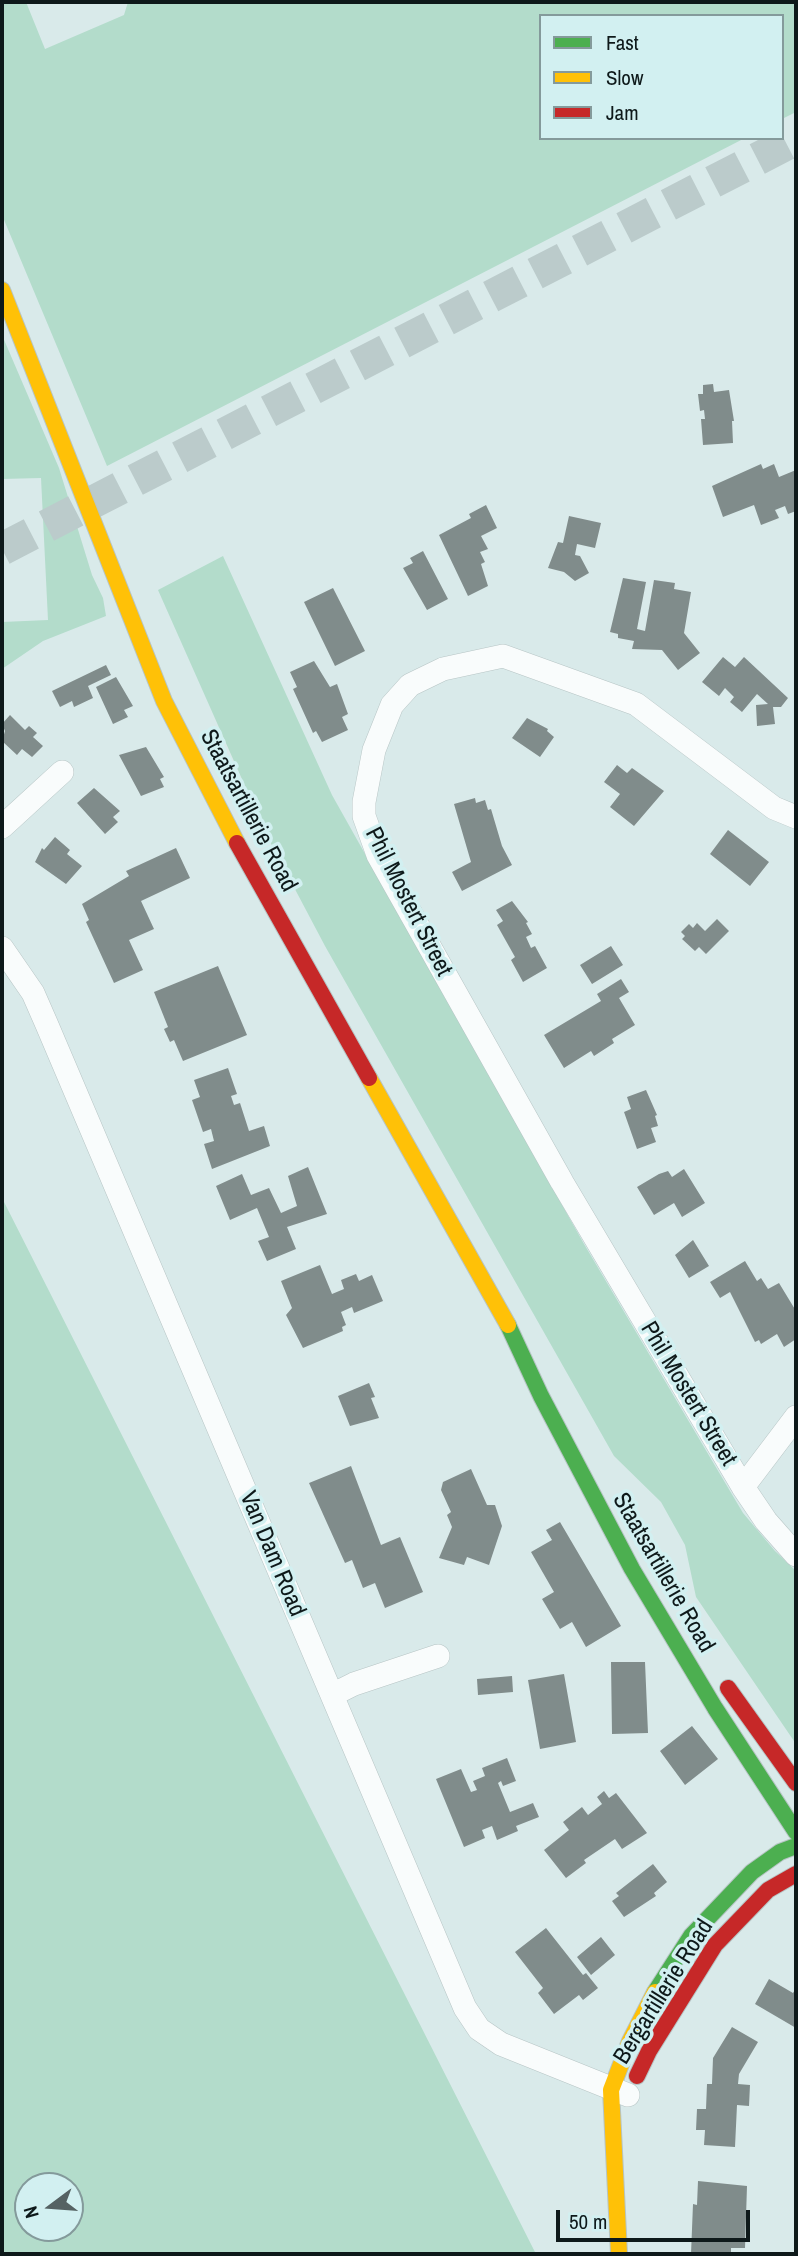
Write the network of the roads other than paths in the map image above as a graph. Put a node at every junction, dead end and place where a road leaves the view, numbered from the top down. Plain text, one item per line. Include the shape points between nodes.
1 (2, 290) edge
2 (62, 772) dead end
3 (796, 817) edge
4 (2, 827) edge
5 (2, 948) edge
6 (509, 1327) junction
7 (796, 1417) edge
8 (743, 1487) junction
9 (620, 1510) dead end
10 (796, 1555) edge
11 (438, 1656) dead end
12 (715, 1669) dead end
13 (332, 1695) junction
14 (796, 1783) edge
15 (796, 1832) edge
16 (796, 1846) edge
17 (796, 1874) edge
18 (620, 2093) junction
19 (620, 2254) edge

1 - 6 street, Staatsartillerie Road via 164,701 240,850
2 - 4 street
3 - 8 street, Phil Mostert Street via 774,808 636,704 503,656 443,669 410,685 392,705 374,750 364,802 364,816 378,855 562,1182
5 - 13 street, Van Dam Road via 38,1004
6 - 9 street, Staatsartillerie Road via 552,1387
6 - 15 street, Staatsartillerie Road via 639,1581
7 - 8 street
8 - 10 street, Phil Mostert Street
11 - 13 street
12 - 14 street, Staatsartillerie Road
13 - 18 street, Van Dam Road via 436,1945 479,2029 501,2045
16 - 18 street, Bergartillerie Road via 752,1872 691,1936 647,2005
17 - 18 street, Bergartillerie Road via 768,1890 715,1945
18 - 19 street, Bergartillerie Road via 614,2162

